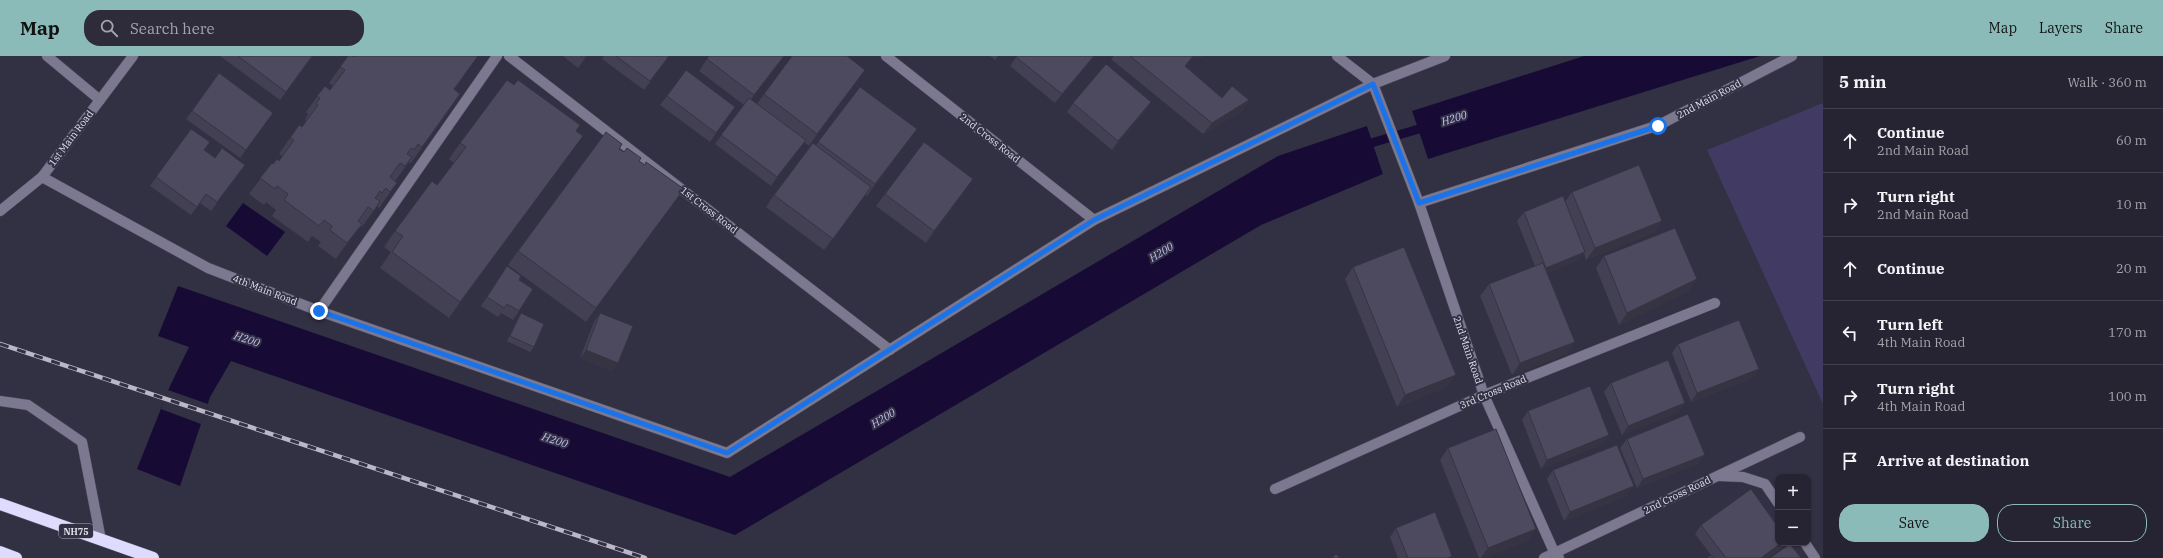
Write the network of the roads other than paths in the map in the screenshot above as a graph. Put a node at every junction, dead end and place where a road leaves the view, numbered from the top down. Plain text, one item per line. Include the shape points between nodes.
1 (46, 56) edge
2 (134, 56) edge
3 (497, 56) edge
4 (509, 56) edge
5 (886, 56) edge
6 (1337, 56) edge
7 (1445, 56) edge
8 (1792, 56) edge
9 (1373, 84) junction
10 (100, 100) junction
11 (42, 177) junction
12 (1419, 203) junction
13 (1, 209) edge
14 (1094, 220) junction
15 (1715, 303) dead end
16 (319, 311) junction
17 (890, 350) junction
18 (1484, 395) junction
19 (0, 401) edge
20 (1800, 437) dead end
21 (1717, 476) junction
22 (1275, 489) dead end
23 (1775, 499) edge
24 (0, 504) edge
25 (101, 540) junction
26 (1807, 546) edge
27 (0, 552) edge
28 (1557, 556) edge
29 (16, 558) edge
30 (153, 558) edge
31 (1544, 558) edge
32 (1816, 558) edge

1 - 10 street
2 - 10 street, 1st Main Road
3 - 16 street
4 - 17 street, 1st Cross Road
5 - 14 street, 2nd Cross Road
6 - 9 street
7 - 9 street, 4th Main Road
8 - 12 street, 2nd Main Road via 1658,126
9 - 12 street, 2nd Main Road
9 - 14 street, 4th Main Road
10 - 11 street, 1st Main Road
11 - 13 street, 1st Main Road
11 - 16 street, 4th Main Road via 208,268
12 - 18 street, 2nd Main Road
14 - 17 street, 4th Main Road
15 - 18 street, 3rd Cross Road
16 - 17 street, 4th Main Road via 727,453
18 - 22 street, 3rd Cross Road
18 - 28 street, 2nd Main Road
19 - 25 street via 28,405 82,442
20 - 21 street, 2nd Cross Road
21 - 23 street via 1743,477 1765,484
21 - 28 street, 2nd Cross Road
24 - 25 highway, NH75
25 - 30 highway, NH75
26 - 32 street
27 - 29 highway
28 - 31 street, 2nd Cross Road

